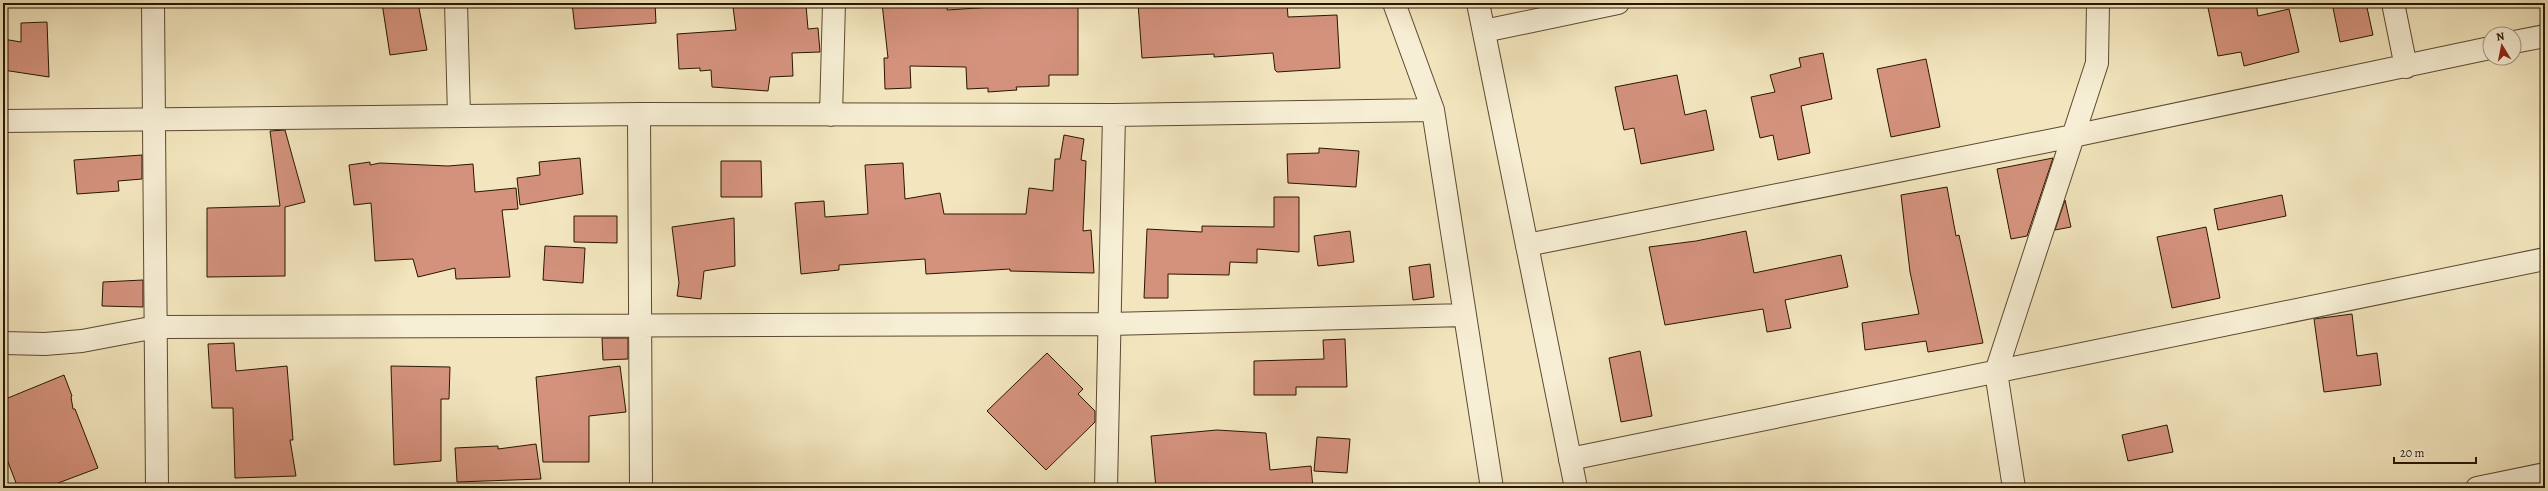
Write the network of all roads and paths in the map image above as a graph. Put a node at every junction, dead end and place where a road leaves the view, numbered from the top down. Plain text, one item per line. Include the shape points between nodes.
1 (153, 3) edge
2 (456, 3) edge
3 (834, 3) edge
4 (1394, 3) edge
5 (1478, 3) edge
6 (1618, 3) edge
7 (2098, 3) edge
8 (2393, 3) edge
9 (1484, 31) junction
10 (2545, 36) edge
11 (2522, 40) edge
12 (2482, 50) edge
13 (2406, 67) junction
14 (1433, 110) junction
15 (639, 114) junction
16 (831, 114) junction
17 (1114, 115) junction
18 (459, 116) junction
19 (152, 119) junction
20 (3, 121) edge
21 (2073, 136) junction
22 (1527, 245) junction
23 (2545, 259) edge
24 (1464, 315) junction
25 (640, 324) junction
26 (1109, 324) junction
27 (156, 327) junction
28 (3, 343) edge
29 (1996, 372) junction
30 (1570, 459) junction
31 (2545, 474) edge
32 (157, 488) edge
33 (642, 488) edge
34 (1106, 488) edge
35 (1492, 488) edge
36 (1576, 488) edge
37 (2014, 488) edge
38 (2477, 488) edge

1 - 19 street
2 - 18 street
3 - 16 street
4 - 14 street
5 - 9 street
6 - 9 street
7 - 21 street via 2097,63
8 - 13 street
9 - 22 street
10 - 11 street
12 - 13 street
13 - 21 street
14 - 17 street
14 - 24 street
15 - 16 street
15 - 18 street
15 - 25 street
16 - 17 street
17 - 26 street
18 - 19 street
19 - 20 street
19 - 27 street
21 - 22 street
21 - 29 street
22 - 30 street
23 - 29 street
24 - 26 street
24 - 35 street
25 - 26 street
25 - 27 street
25 - 33 street
26 - 34 street
27 - 28 street via 82,341 45,344
27 - 32 street
29 - 30 street
29 - 37 street
30 - 36 street
31 - 38 street

